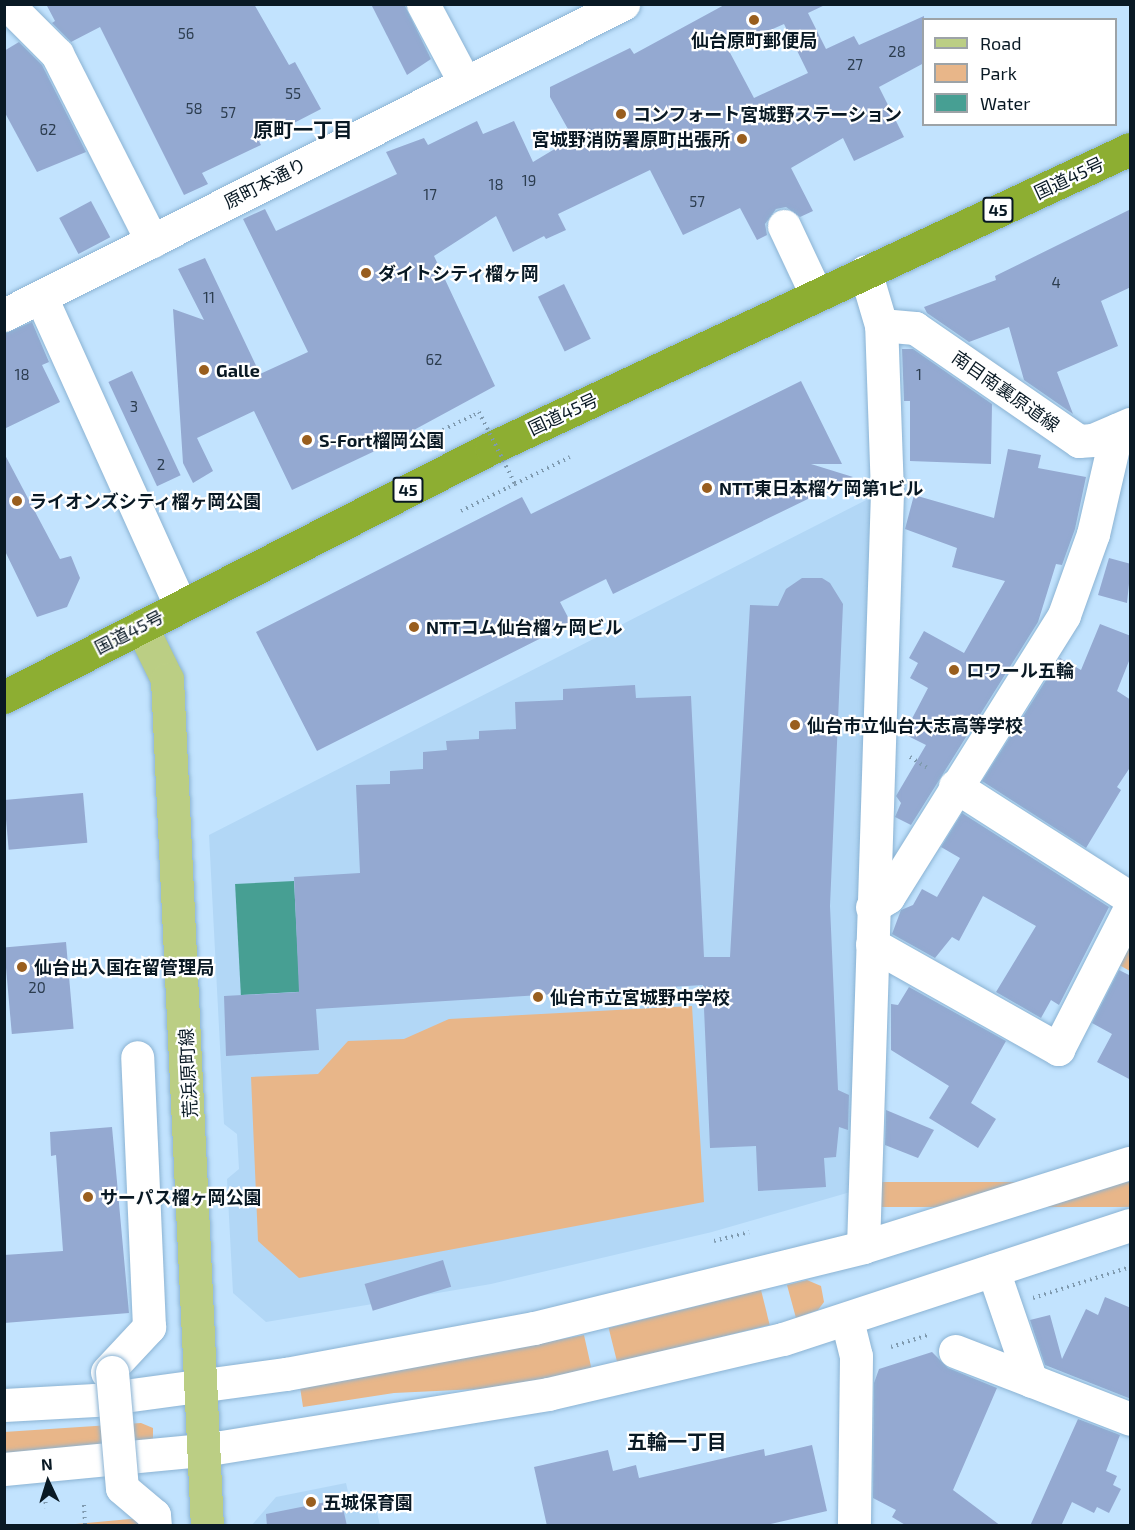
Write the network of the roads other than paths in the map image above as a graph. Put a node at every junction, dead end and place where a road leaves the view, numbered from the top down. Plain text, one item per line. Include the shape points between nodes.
1 (7, 4) edge
2 (423, 4) edge
3 (623, 4) edge
4 (465, 83) junction
5 (1131, 149) edge
6 (784, 226) dead end
7 (152, 241) junction
8 (865, 271) junction
9 (816, 294) junction
10 (42, 297) junction
11 (4, 315) edge
12 (881, 324) junction
13 (1124, 427) edge
14 (180, 605) junction
15 (141, 626) junction
16 (4, 697) edge
17 (955, 786) junction
18 (1131, 898) edge
19 (872, 907) junction
20 (1131, 908) edge
21 (872, 944) junction
22 (137, 1057) dead end
23 (1131, 1163) edge
24 (1131, 1225) edge
25 (863, 1247) junction
26 (993, 1270) junction
27 (847, 1320) junction
28 (955, 1351) dead end
29 (1031, 1381) junction
30 (201, 1386) junction
31 (4, 1405) edge
32 (1131, 1419) edge
33 (203, 1450) junction
34 (4, 1469) edge
35 (154, 1526) edge
36 (207, 1526) edge
37 (854, 1526) edge

1 - 7 street via 57,54
2 - 4 street
3 - 4 street, 原町本通り
4 - 7 street, 原町本通り
5 - 8 highway, 国道45号 / 45
6 - 9 street
7 - 10 street, 原町本通り
8 - 9 highway, 国道45号 / 45
8 - 12 street
9 - 14 highway, 国道45号 / 45 via 491,448
10 - 11 street, 原町本通り
10 - 14 street
12 - 13 street, 南目南裏原道線 via 915,328 1079,441
12 - 19 street via 887,493
13 - 17 street via 1064,615
14 - 15 highway, 国道45号 / 45
15 - 16 highway, 国道45号 / 45
15 - 30 main road, 荒浜原町線 via 167,679
17 - 18 street
17 - 19 street via 888,897
19 - 21 street
20 - 21 street via 1058,1049
21 - 25 street
22 - 35 street, bridge via 149,1327 109,1372 122,1488 154,1515
23 - 25 street
24 - 26 street
25 - 30 street via 534,1328
26 - 27 street
26 - 29 street
27 - 33 street via 783,1339 548,1394
27 - 37 street via 856,1356
28 - 29 street
29 - 32 street
30 - 31 street via 96,1400
30 - 33 main road, 荒浜原町線
33 - 34 street
33 - 36 main road, 荒浜原町線

